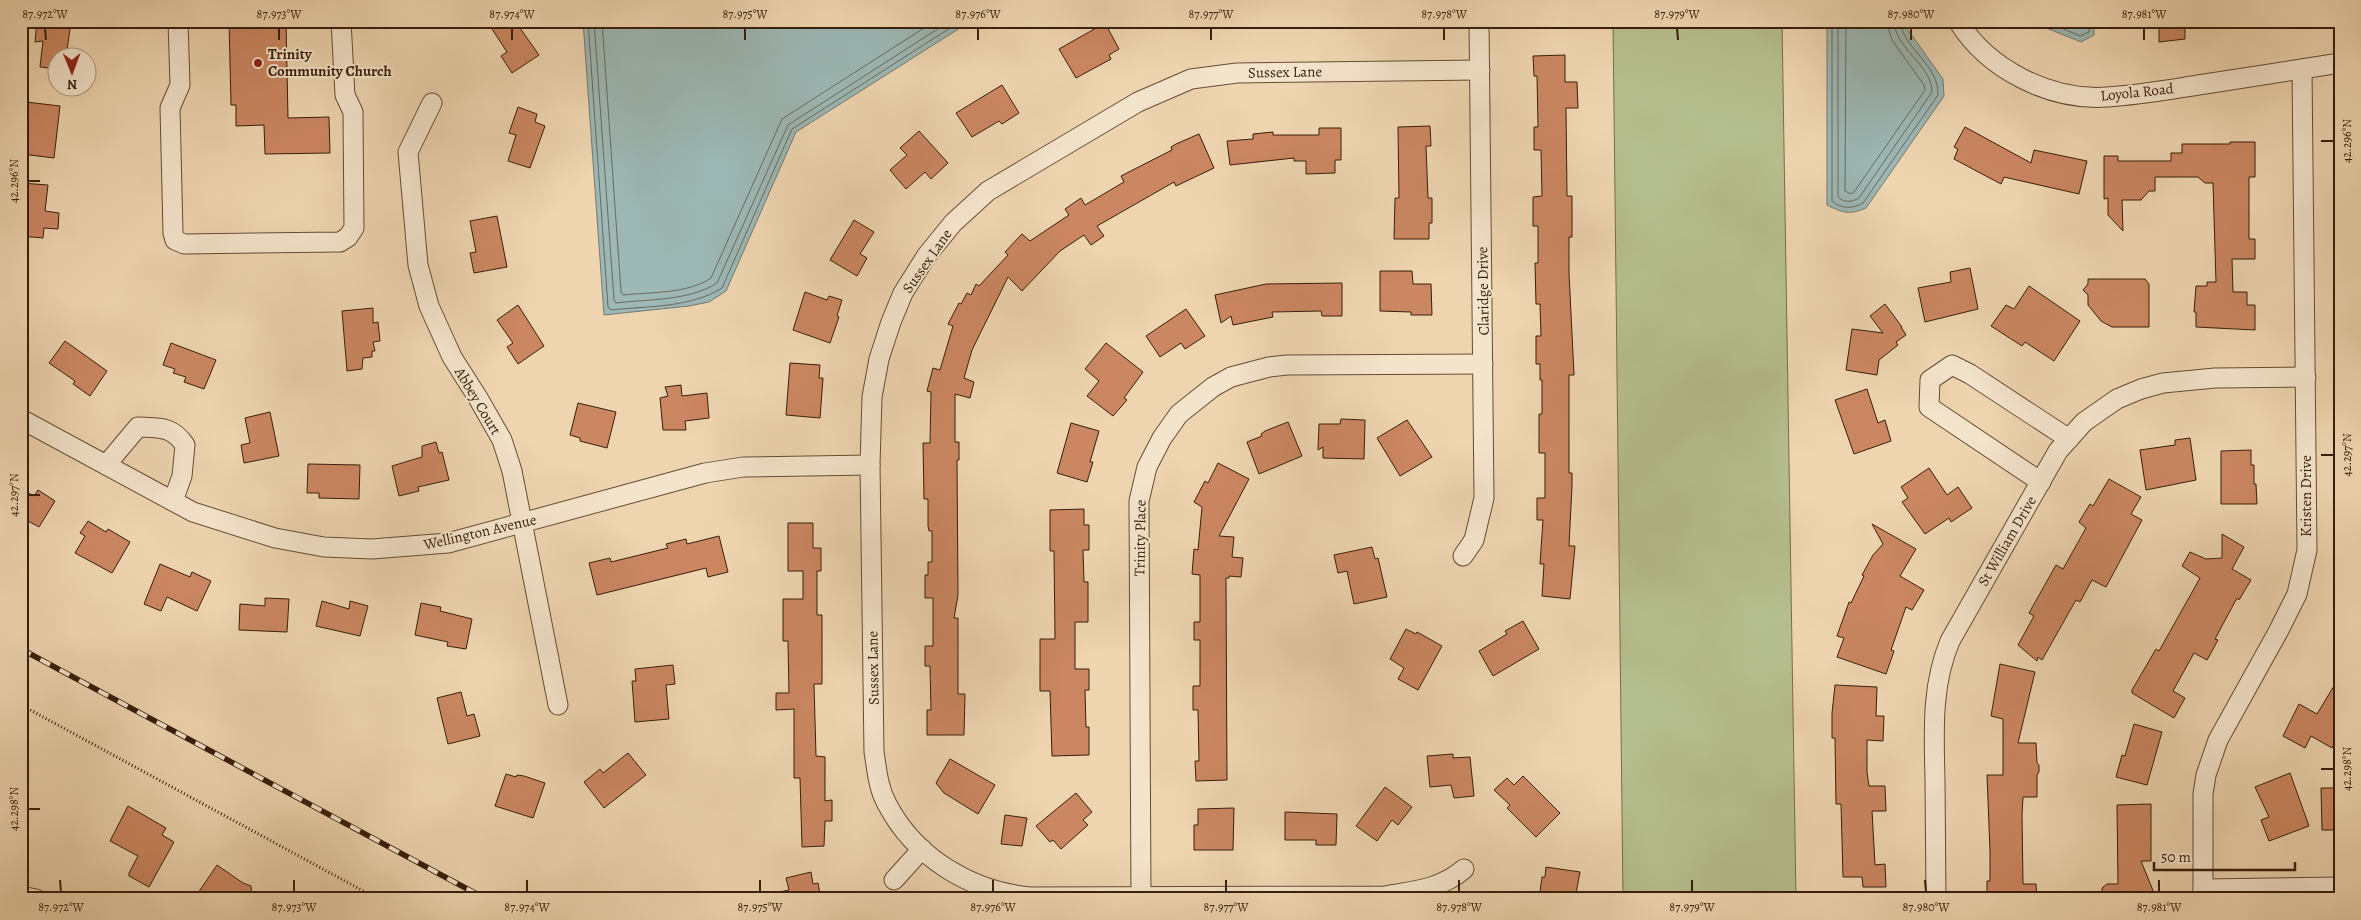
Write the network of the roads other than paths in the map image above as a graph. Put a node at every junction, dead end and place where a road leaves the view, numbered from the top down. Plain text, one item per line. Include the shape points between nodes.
1 (178, 21) edge
2 (341, 21) edge
3 (1479, 21) edge
4 (1958, 21) edge
5 (2340, 63) edge
6 (2302, 69) junction
7 (1480, 70) junction
8 (432, 103) dead end
9 (1483, 364) junction
10 (2306, 378) junction
11 (21, 419) edge
12 (2070, 439) junction
13 (106, 465) junction
14 (870, 465) junction
15 (2041, 482) junction
16 (173, 501) junction
17 (522, 524) junction
18 (1463, 556) dead end
19 (558, 705) dead end
20 (922, 849) junction
21 (1464, 868) dead end
22 (894, 880) dead end
23 (2340, 887) edge
24 (2203, 894) edge
25 (21, 896) edge
26 (1142, 898) edge
27 (36, 899) edge
28 (1936, 899) edge

1 - 2 street via 180,85 170,108 173,234 175,240 184,244 340,242 348,237 354,228 353,112 345,95
3 - 7 street, Claridge Drive
4 - 6 street, Loyola Road via 1985,53 2011,73 2044,88 2083,96 2153,92
5 - 6 street, Loyola Road
6 - 10 street, Kristen Drive
7 - 9 street, Claridge Drive
7 - 14 street, Sussex Lane via 1237,73 1191,79 1138,102 988,191 954,223 927,255 903,293 879,359 872,397
8 - 17 street, Abbey Court via 408,152 418,265 429,306 452,357 502,440 512,471
9 - 18 street, Claridge Drive via 1484,498 1474,540
9 - 26 street, Trinity Place via 1269,367 1232,377 1214,387 1179,414 1162,438 1146,467 1138,501
10 - 12 street, St William Drive via 2215,378 2163,383 2117,399 2084,422
10 - 24 street, Kristen Drive via 2307,550 2302,580 2279,630 2218,740 2209,766 2203,794
11 - 13 street, Wellington Avenue
12 - 15 street, St William Drive via 2058,452
12 - 15 street via 1952,365 1930,380 1930,407
13 - 16 street, Wellington Avenue
13 - 16 street via 138,427 164,428 177,434 185,445 182,476
14 - 17 street, Wellington Avenue via 743,467 705,473
14 - 20 street, Sussex Lane via 874,752 879,785 887,804
15 - 28 street, St William Drive via 1943,658 1936,688 1934,724
16 - 17 street, Wellington Avenue via 193,512 275,538 324,547 429,546
17 - 19 street, Abbey Court
20 - 22 street
20 - 26 street, Sussex Lane via 964,880 1012,896
21 - 26 street, Sussex Lane via 1452,879 1426,889 1385,896
23 - 24 street
25 - 27 street

